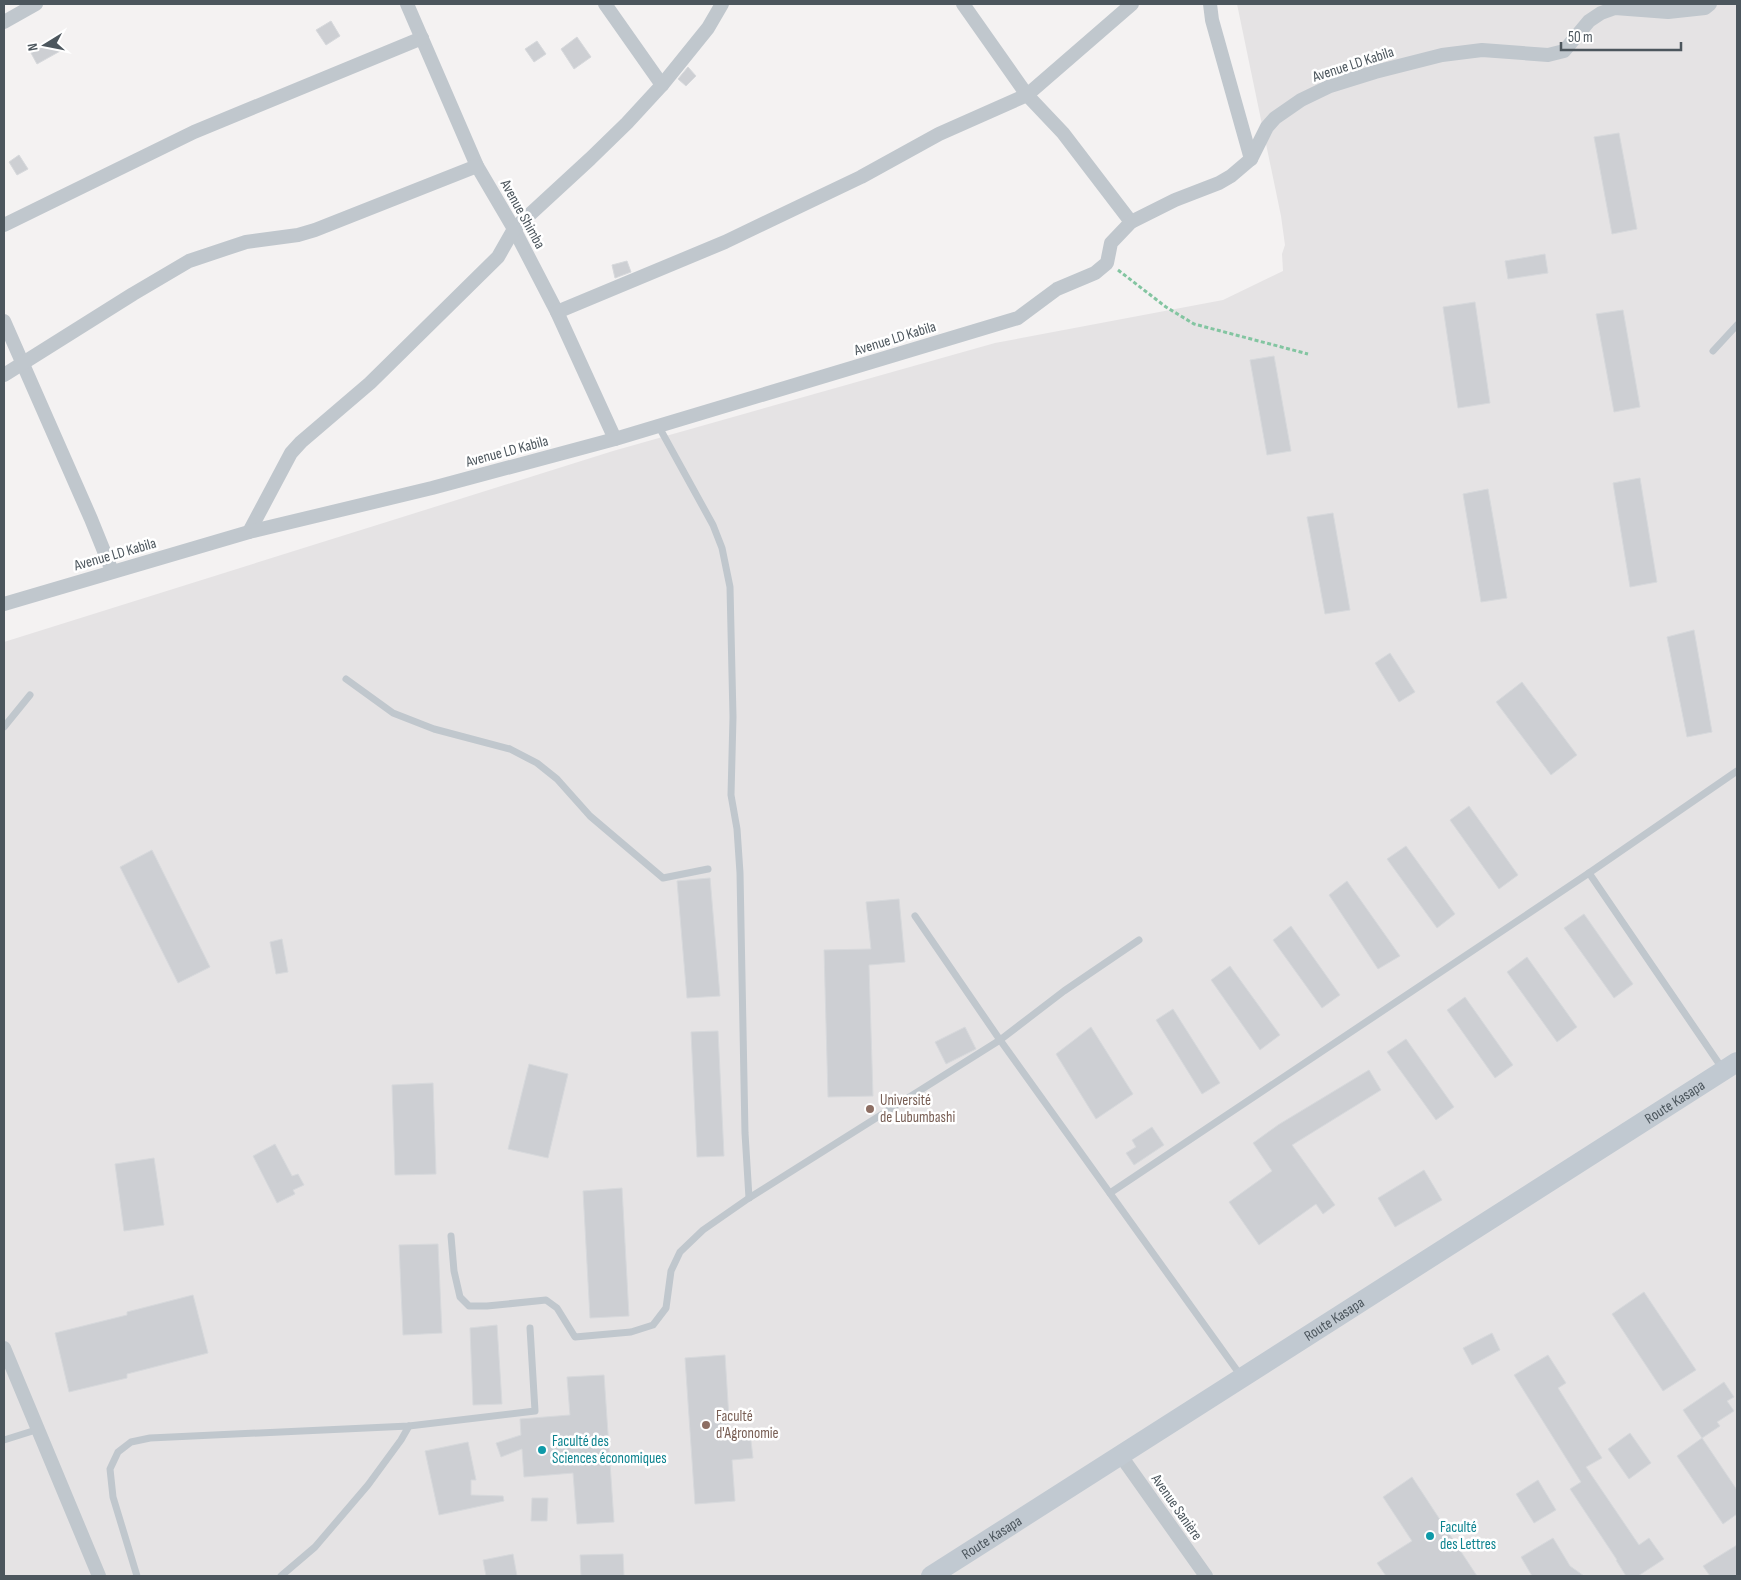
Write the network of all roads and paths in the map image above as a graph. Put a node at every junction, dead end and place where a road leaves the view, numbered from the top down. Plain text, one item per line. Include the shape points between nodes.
1 (36, 4) edge
2 (407, 4) edge
3 (605, 4) edge
4 (722, 4) edge
5 (963, 4) edge
6 (1132, 4) edge
7 (1210, 4) edge
8 (1710, 4) edge
9 (4, 22) edge
10 (422, 38) junction
11 (662, 86) junction
12 (1027, 95) junction
13 (1251, 159) junction
14 (477, 166) junction
15 (1131, 222) junction
16 (4, 225) edge
17 (514, 229) junction
18 (1107, 263) junction
19 (557, 312) junction
20 (4, 321) edge
21 (1737, 325) edge
22 (1713, 351) dead end
23 (1308, 354) dead end
24 (23, 364) junction
25 (4, 375) edge
26 (659, 427) junction
27 (615, 439) junction
28 (249, 532) junction
29 (112, 571) junction
30 (4, 604) edge
31 (346, 679) dead end
32 (30, 695) dead end
33 (4, 727) edge
34 (1737, 771) edge
35 (708, 869) dead end
36 (1589, 873) junction
37 (915, 916) dead end
38 (1139, 940) dead end
39 (1000, 1040) junction
40 (1731, 1066) edge
41 (1110, 1193) junction
42 (749, 1198) junction
43 (452, 1236) dead end
44 (530, 1328) dead end
45 (4, 1348) edge
46 (1243, 1379) junction
47 (409, 1426) junction
48 (39, 1429) junction
49 (4, 1440) edge
50 (1121, 1456) junction
51 (99, 1576) edge
52 (138, 1576) edge
53 (281, 1576) edge
54 (931, 1576) edge
55 (1206, 1576) edge

1 - 9 street
2 - 10 street, Avenue Shimba
3 - 11 street
4 - 11 street via 708,28
5 - 12 street
6 - 12 street
7 - 13 street
8 - 13 street, Avenue LD Kabila via 1705,8 1668,12 1615,8 1589,21 1564,51 1548,55 1482,50 1442,55 1330,86 1275,118
10 - 14 street, Avenue Shimba
10 - 16 street via 194,132
11 - 17 street
12 - 15 street via 1063,134
12 - 19 street via 939,134 860,177 725,242
13 - 15 street, Avenue LD Kabila via 1231,176
14 - 17 street, Avenue Shimba
14 - 24 street via 315,230 246,242 189,261
15 - 18 street, Avenue LD Kabila via 1111,243
17 - 19 street, Avenue Shimba
17 - 28 street via 498,257 370,383 291,453
18 - 23 path via 1194,324
18 - 26 street, Avenue LD Kabila via 1095,273 1057,289 1018,318
19 - 27 street, Avenue Shimba
20 - 24 street
21 - 22 lane
24 - 25 street
24 - 29 street
26 - 27 street, Avenue LD Kabila
26 - 42 lane via 713,525 722,548 730,587 731,795 740,873
27 - 28 street, Avenue LD Kabila
28 - 29 street, Avenue LD Kabila
29 - 30 street, Avenue LD Kabila
31 - 35 lane via 393,713 434,729 510,749 538,763 590,816 663,878
32 - 33 lane
34 - 36 lane
36 - 40 lane
36 - 41 lane
37 - 39 lane
38 - 39 lane
39 - 41 lane
39 - 42 lane
40 - 46 main road, Route Kasapa
41 - 46 lane
42 - 43 lane via 718,1218 680,1252 671,1271 666,1308 653,1325 631,1332 575,1337 557,1308 546,1300 469,1306 460,1298
44 - 47 lane via 535,1411
45 - 48 street
46 - 50 main road, Route Kasapa
47 - 52 lane via 150,1438 132,1442 118,1452 110,1469 113,1497
47 - 53 lane via 362,1492 315,1548
48 - 49 lane
48 - 51 street
50 - 54 main road, Route Kasapa
50 - 55 street, Avenue Sanière

